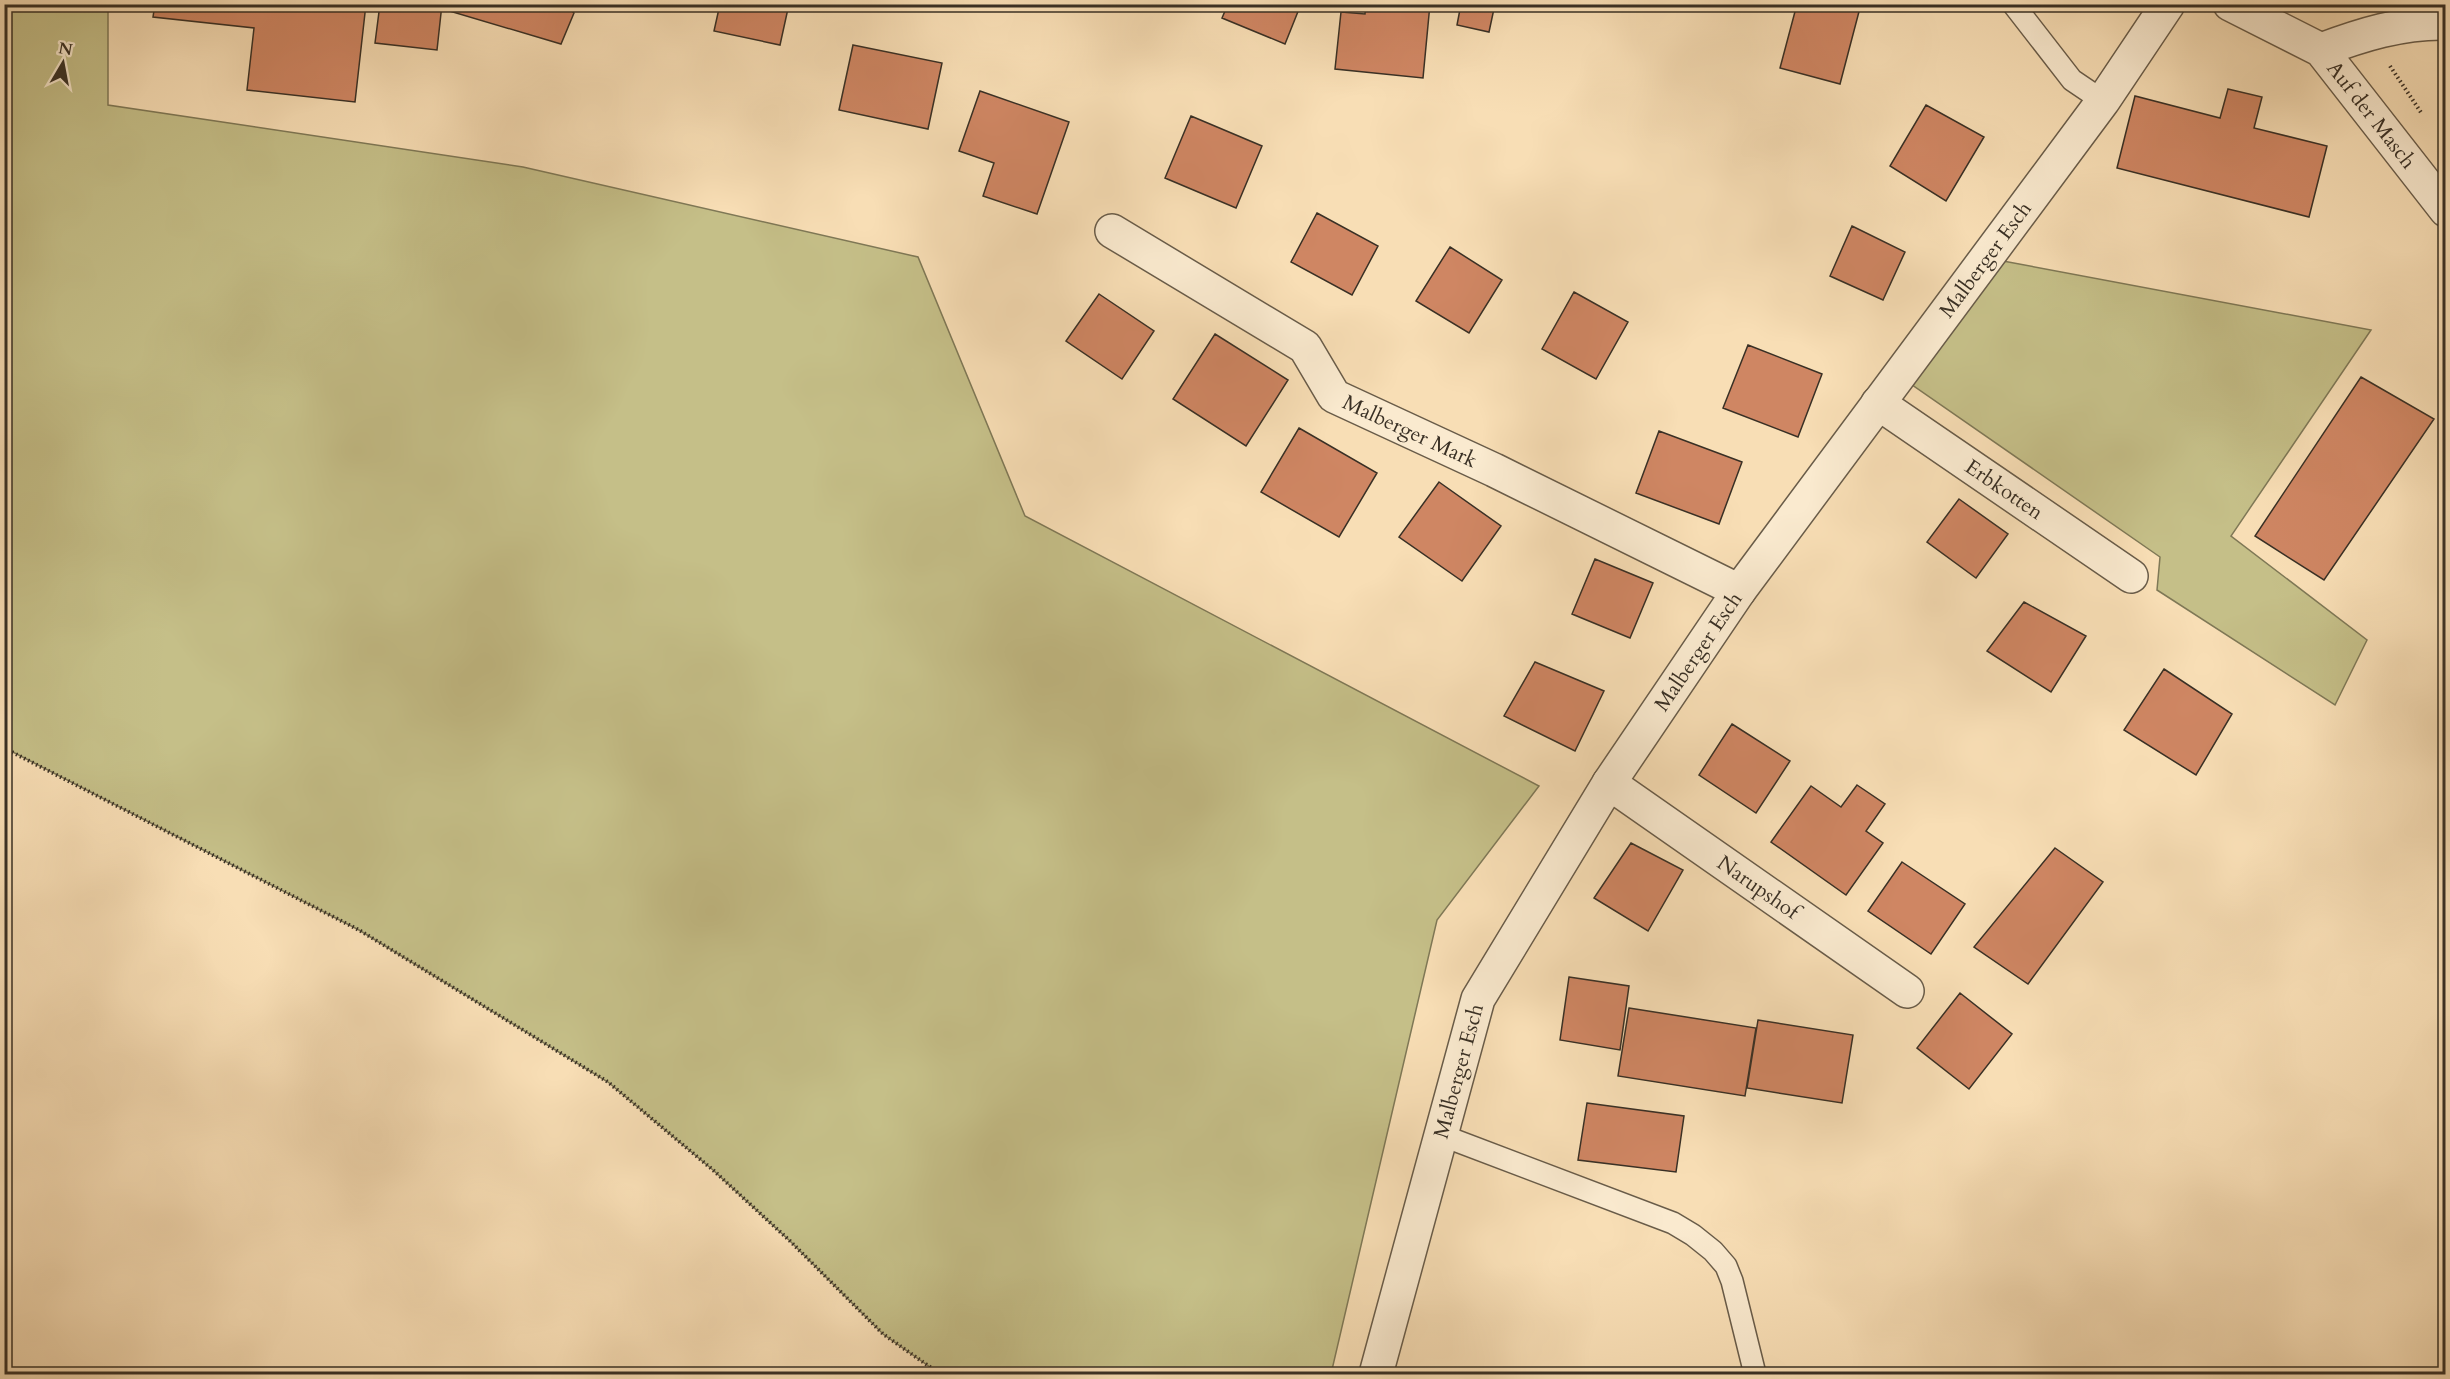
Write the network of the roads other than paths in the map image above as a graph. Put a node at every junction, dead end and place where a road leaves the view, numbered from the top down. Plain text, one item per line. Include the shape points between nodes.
1 (2013, 4) edge
2 (2168, 4) edge
3 (2230, 4) edge
4 (2445, 23) edge
5 (2321, 50) junction
6 (2103, 101) junction
7 (2445, 210) edge
8 (1112, 231) dead end
9 (1878, 403) junction
10 (2131, 576) dead end
11 (1739, 591) junction
12 (1609, 783) junction
13 (1907, 991) dead end
14 (1441, 1135) junction
15 (1376, 1374) edge
16 (1755, 1374) edge

1 - 6 lane via 2072,80
2 - 6 street, Malberger Esch
3 - 5 street
4 - 5 street via 2368,33
5 - 7 street, Auf der Masch
6 - 9 street, Malberger Esch
8 - 11 street, Malberger Mark via 1305,347 1334,396
9 - 10 street, Erbkotten
9 - 11 street, Malberger Esch
11 - 12 street, Malberger Esch
12 - 13 street, Narupshof
12 - 14 street, Malberger Esch via 1478,999
14 - 15 street, Malberger Esch
14 - 16 lane via 1657,1215 1693,1235 1726,1266

